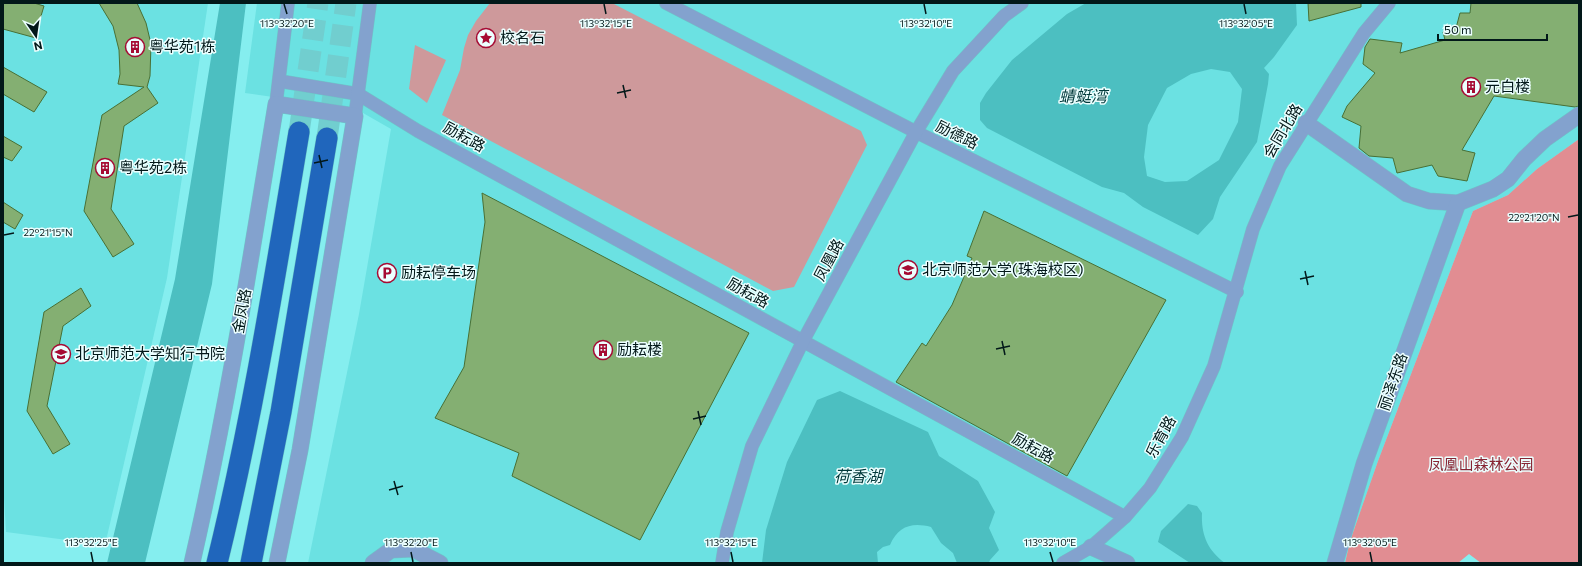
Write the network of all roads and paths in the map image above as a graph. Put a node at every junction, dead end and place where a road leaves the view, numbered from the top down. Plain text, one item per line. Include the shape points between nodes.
1 (288, 3) edge
2 (370, 3) edge
3 (666, 3) edge
4 (1022, 3) edge
5 (1389, 3) edge
6 (279, 80) junction
7 (358, 94) junction
8 (276, 104) junction
9 (1579, 115) edge
10 (355, 116) junction
11 (1306, 123) junction
12 (298, 132) tunnel mouth
13 (916, 132) junction
14 (327, 138) tunnel mouth
15 (1458, 203) junction
16 (1237, 292) junction
17 (803, 341) junction
18 (1126, 518) junction
19 (1091, 547) junction
20 (192, 563) edge
21 (217, 563) edge
22 (251, 563) edge
23 (277, 563) edge
24 (373, 563) edge
25 (440, 563) edge
26 (722, 563) edge
27 (1063, 563) edge
28 (1127, 563) edge
29 (1335, 563) edge

1 - 6 street
2 - 7 street
3 - 13 street, 励德路
4 - 13 street, 凤凰路 via 1004,16 953,71
5 - 11 street, 会同北路 via 1364,33
6 - 7 street
6 - 8 street
7 - 10 street
7 - 17 street, 励耘路 via 418,131
8 - 10 street
8 - 20 street, 金凤路 via 246,287
9 - 15 street via 1545,139 1508,179
10 - 23 street via 300,450
11 - 15 street via 1407,194 1429,201
11 - 16 street, 会同北路 via 1280,166 1254,229
12 - 21 highway, 金凤路 via 277,267 230,512
13 - 16 street, 励德路
13 - 17 street, 凤凰路
14 - 22 highway via 282,404
15 - 29 street, 丽泽东路 via 1364,464
16 - 18 street, 乐育路 via 1214,366 1182,437 1150,488
17 - 18 street, 励耘路
17 - 26 street, 凤凰路 via 752,446 727,532
18 - 19 street, 乐育路
19 - 27 street, 乐育路
19 - 28 street
24 - 25 street via 391,550 413,549

